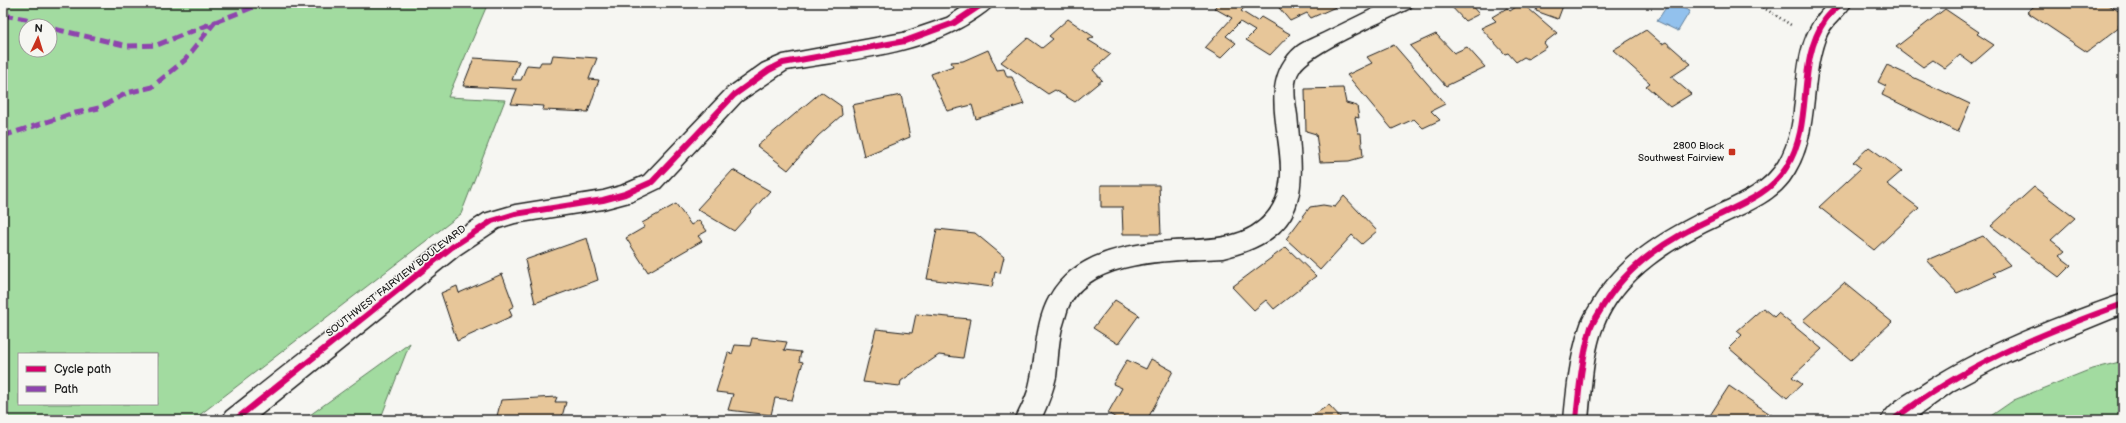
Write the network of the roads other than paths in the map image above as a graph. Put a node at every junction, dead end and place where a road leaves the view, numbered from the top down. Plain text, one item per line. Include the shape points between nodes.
1 (984, 3) edge
2 (1403, 3) edge
3 (1842, 3) edge
4 (2123, 304) edge
5 (235, 420) edge
6 (1027, 420) edge
7 (1576, 420) edge
8 (1893, 420) edge

1 - 5 street, SOUTHWEST FAIRVIEW BOULEVARD via 954,23 906,41 783,63 769,70 734,95 652,182 625,194 515,214 492,221 452,248
2 - 6 street via 1306,52 1296,59 1289,70 1284,97 1290,192 1284,207 1265,231 1238,245 1223,248 1116,258 1089,270 1064,294 1053,315 1040,398
3 - 7 street via 1822,23 1809,55 1800,136 1787,167 1766,190 1745,203 1671,238 1622,278 1605,300 1592,327
4 - 8 street via 2057,328 1967,368

